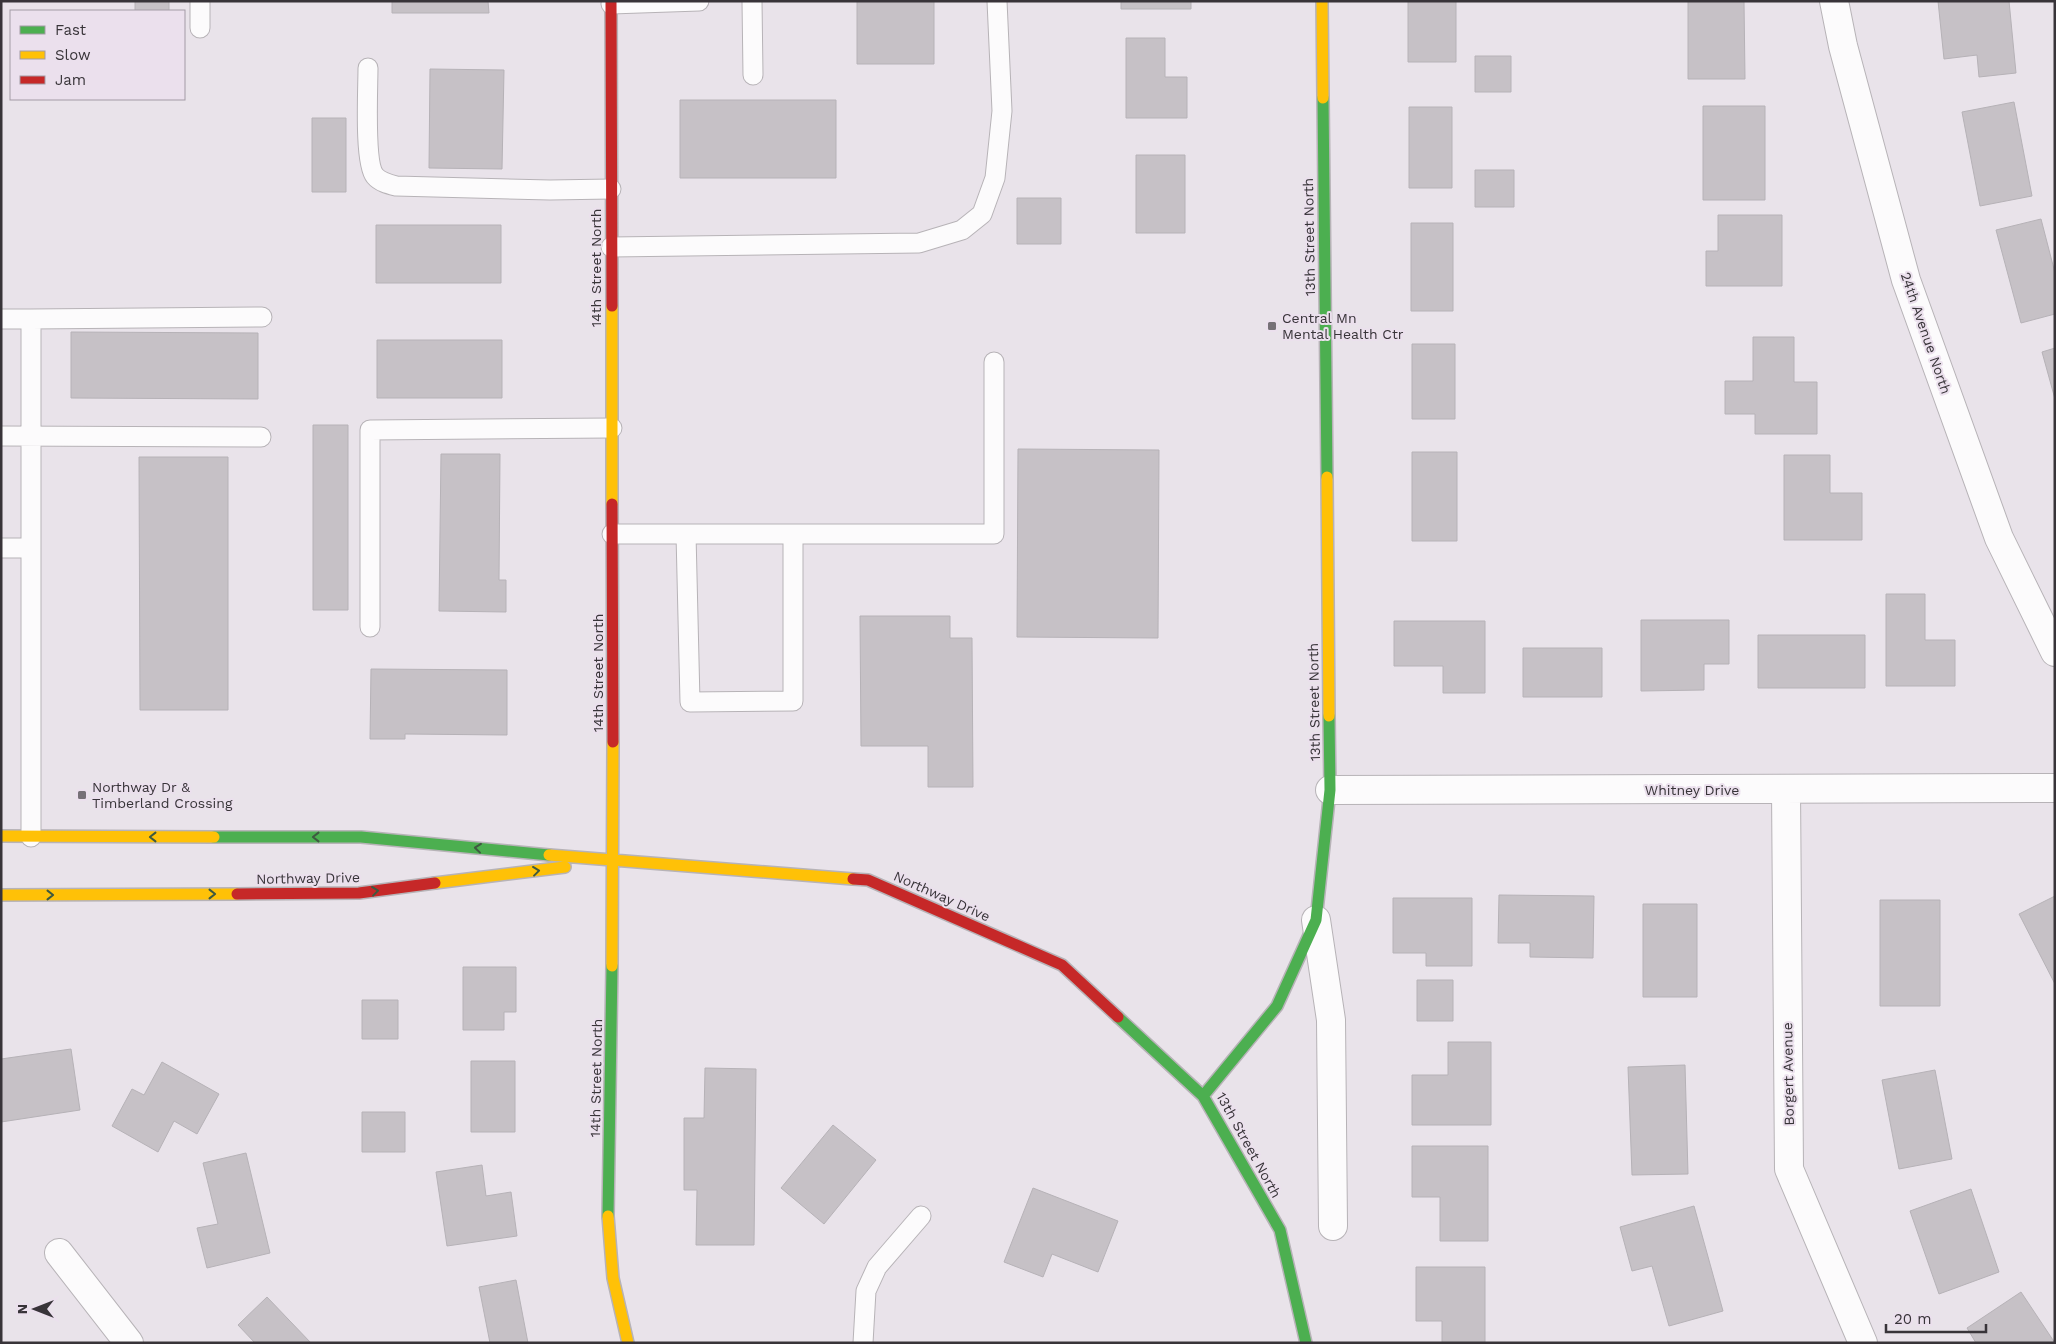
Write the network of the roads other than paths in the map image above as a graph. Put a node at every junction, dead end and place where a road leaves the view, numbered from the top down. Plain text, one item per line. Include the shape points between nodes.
1 (200, 1) edge
2 (699, 1) edge
3 (752, 1) edge
4 (997, 1) edge
5 (1322, 1) edge
6 (1834, 1) edge
7 (610, 3) edge
8 (200, 28) dead end
9 (368, 68) dead end
10 (753, 75) dead end
11 (611, 189) junction
12 (611, 247) junction
13 (262, 317) dead end
14 (1, 319) edge
15 (31, 319) junction
16 (994, 362) dead end
17 (612, 428) junction
18 (1, 436) edge
19 (30, 436) junction
20 (261, 438) dead end
21 (612, 534) junction
22 (686, 534) junction
23 (793, 534) junction
24 (1, 548) edge
25 (30, 548) junction
26 (370, 627) dead end
27 (2055, 652) edge
28 (2055, 788) edge
29 (1330, 790) junction
30 (1786, 790) junction
31 (1, 836) edge
32 (30, 837) junction
33 (613, 861) junction
34 (1, 895) edge
35 (1316, 920) junction
36 (1203, 1096) junction
37 (921, 1216) dead end
38 (1333, 1226) dead end
39 (59, 1253) dead end
40 (129, 1343) edge
41 (628, 1343) edge
42 (863, 1343) edge
43 (1306, 1343) edge
44 (1863, 1343) edge

1 - 8 lane
2 - 7 lane
3 - 10 lane
4 - 12 lane via 1002,111 995,178 982,214 962,230 919,243
5 - 29 street, 13th Street North
6 - 27 street, 24th Avenue North via 1906,280 2000,538
7 - 11 street, 14th Street North
9 - 11 lane via 370,166 374,176 384,183 396,186
11 - 12 street, 14th Street North
12 - 17 street, 14th Street North
13 - 15 lane
14 - 15 lane
15 - 19 lane
16 - 23 lane via 994,534
17 - 21 street, 14th Street North
17 - 26 lane via 370,430
18 - 19 lane
19 - 20 lane
19 - 25 lane
21 - 22 lane
21 - 33 street, 14th Street North
22 - 23 lane
22 - 23 lane via 690,702 793,701
24 - 25 lane
25 - 32 lane
28 - 30 street, Whitney Drive
29 - 30 street, Whitney Drive
29 - 35 street, 13th Street North
30 - 44 street, Borgert Avenue via 1789,1169
31 - 32 street, Northway Drive
33 -> 32 street, Northway Drive via 362,837
34 -> 33 street, Northway Drive via 359,893
33 - 36 street, Northway Drive via 868,880 1062,965
33 - 41 street, 14th Street North via 608,1226 613,1278
35 - 36 street, 13th Street North via 1277,1006
35 - 38 street via 1332,1020
36 - 43 street, 13th Street North via 1280,1230
37 - 42 lane via 877,1267 866,1291
39 - 40 street

